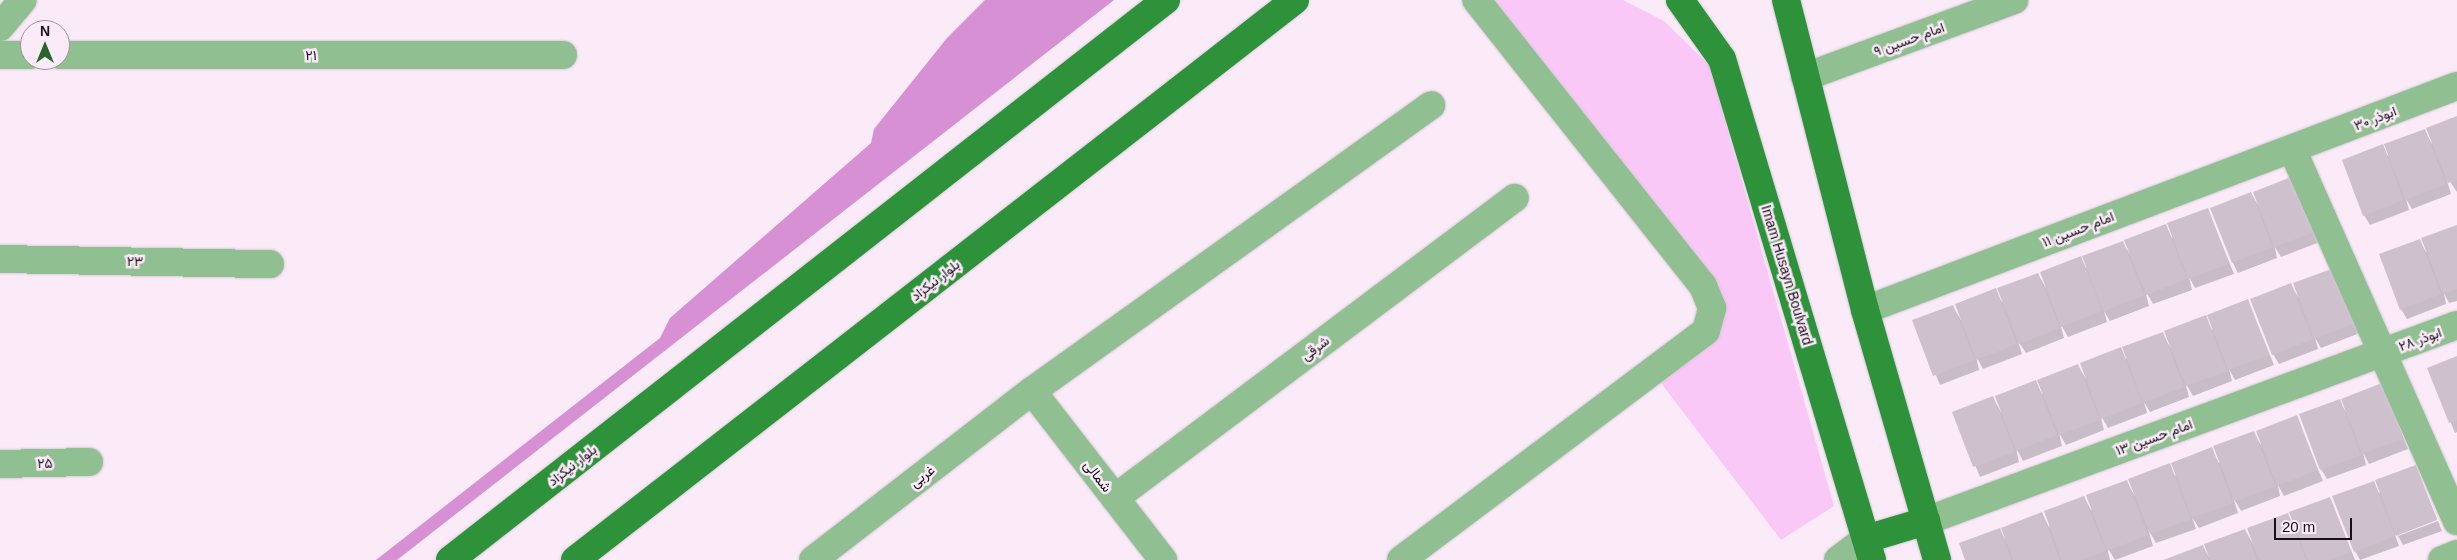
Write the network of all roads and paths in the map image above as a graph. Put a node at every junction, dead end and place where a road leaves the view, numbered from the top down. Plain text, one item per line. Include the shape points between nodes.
1 (23, 0) edge
2 (1166, 0) edge
3 (1295, 0) edge
4 (1476, 0) edge
5 (1680, 0) edge
6 (1786, 0) edge
7 (2014, 0) edge
8 (0, 27) edge
9 (0, 55) edge
10 (20, 55) edge
11 (70, 55) edge
12 (563, 55) dead end
13 (1806, 77) junction
14 (2457, 86) edge
15 (1431, 105) dead end
16 (2292, 149) junction
17 (1515, 198) dead end
18 (0, 258) edge
19 (270, 264) dead end
20 (1865, 310) junction
21 (2457, 325) edge
22 (2382, 352) junction
23 (1032, 391) junction
24 (89, 462) dead end
25 (0, 464) edge
26 (1115, 498) junction
27 (1926, 521) junction
28 (2457, 521) edge
29 (1869, 550) edge
30 (2457, 554) edge
31 (450, 560) edge
32 (575, 560) edge
33 (813, 560) edge
34 (1163, 560) edge
35 (1401, 560) edge
36 (1838, 560) edge
37 (1937, 560) edge
38 (2442, 560) edge

1 - 8 street
2 - 31 main road, بلوار نیکزاد
3 - 32 main road, بلوار نیکزاد
4 - 35 street via 1704,286 1712,308 1706,331
5 - 29 main road, Imam Husayn Boulvard via 1722,58
6 - 13 main road
7 - 13 street, امام حسین ۹
9 - 10 street
11 - 12 street, ۲۱
13 - 20 main road
14 - 16 street, ابوذر ۳۰
15 - 23 street
16 - 20 street, امام حسین ۱۱
16 - 22 street
17 - 26 street, شرقی
18 - 19 street, ۲۳
20 - 27 main road
21 - 22 street, ابوذر ۲۸
22 - 27 street, امام حسین ۱۳
22 - 28 street
23 - 26 street, شمالی
23 - 33 street, غربی
24 - 25 street, ۲۵
26 - 34 street, شمالی
27 - 29 main road
27 - 37 main road
29 - 36 street
30 - 38 street

